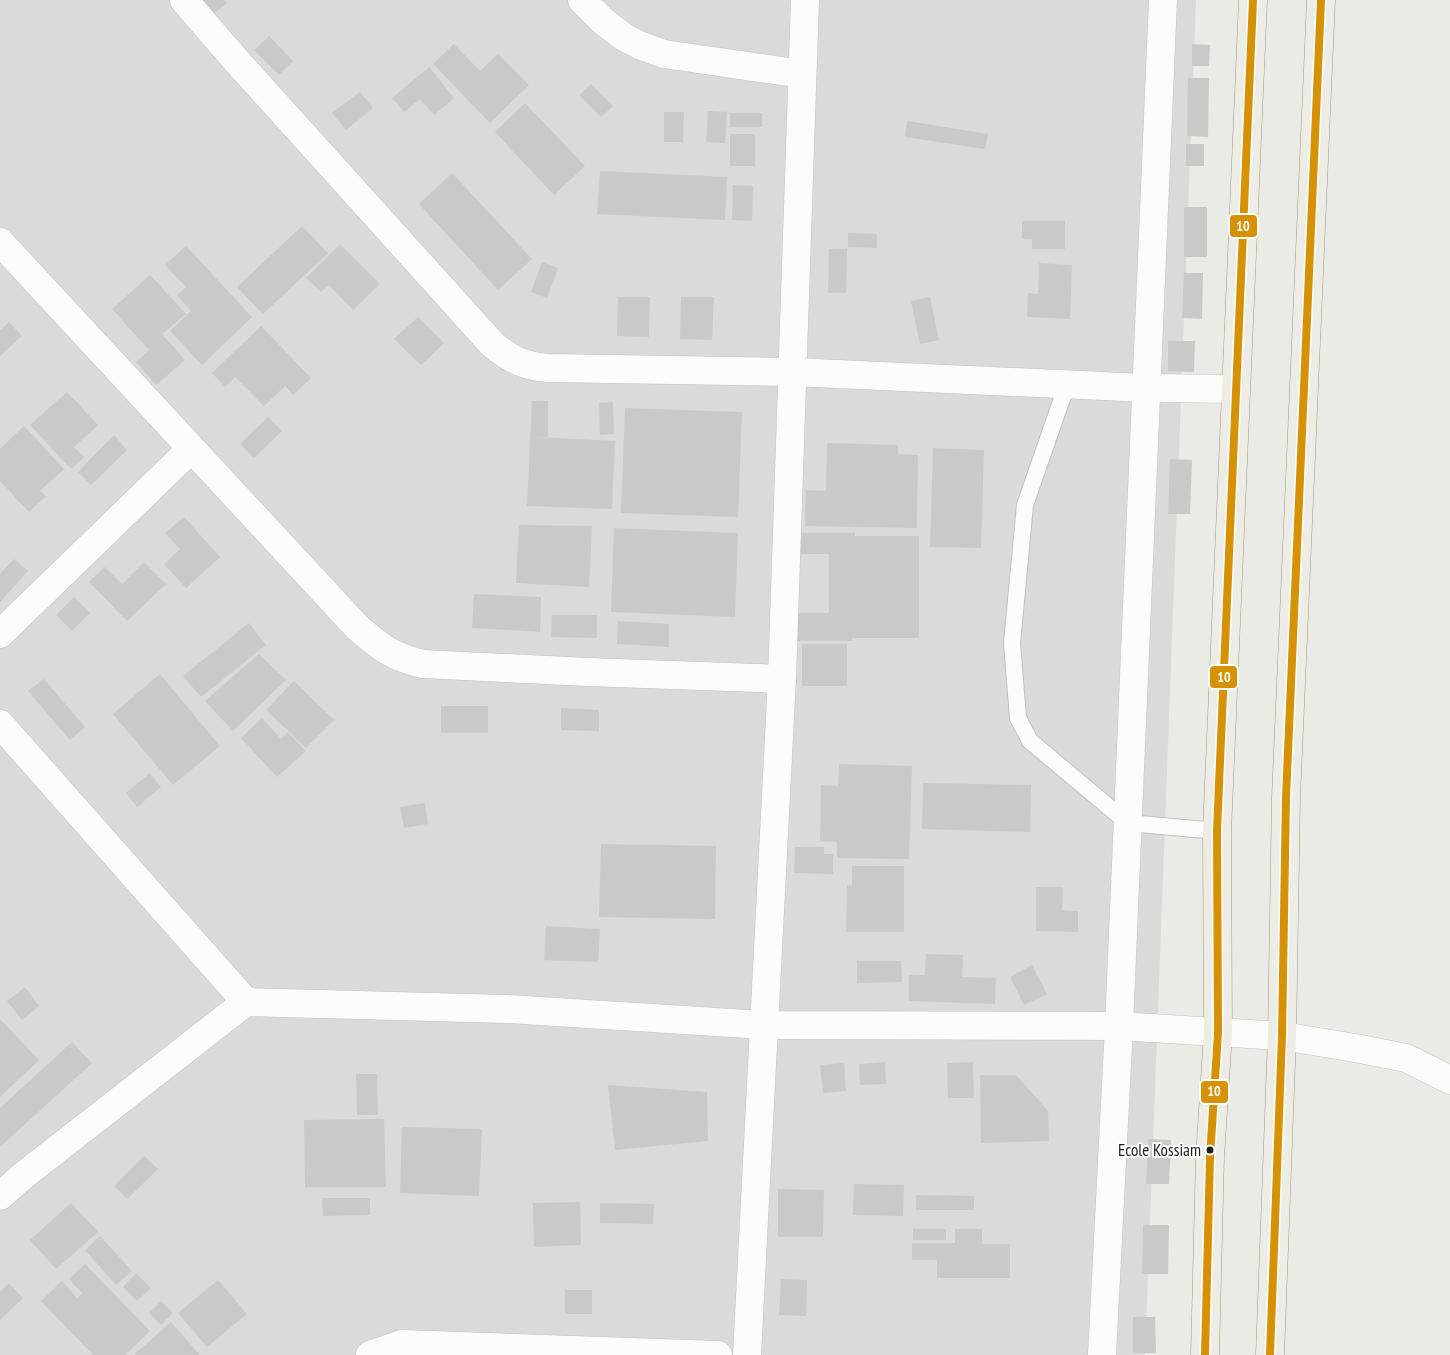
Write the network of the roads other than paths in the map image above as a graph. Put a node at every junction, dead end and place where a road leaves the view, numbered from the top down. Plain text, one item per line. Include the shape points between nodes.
1 (184, 0) edge
2 (582, 0) edge
3 (805, 0) edge
4 (1162, 0) edge
5 (1253, 0) edge
6 (1321, 0) edge
7 (802, 74) junction
8 (0, 242) edge
9 (793, 372) junction
10 (1067, 384) junction
11 (1146, 388) junction
12 (1235, 389) junction
13 (191, 449) junction
14 (0, 634) edge
15 (782, 679) junction
16 (0, 724) edge
17 (1128, 823) junction
18 (1217, 831) junction
19 (246, 1002) junction
20 (765, 1025) junction
21 (1119, 1026) junction
22 (1218, 1033) junction
23 (1282, 1036) junction
24 (1450, 1080) edge
25 (0, 1196) edge
26 (370, 1355) edge
27 (718, 1355) edge
28 (747, 1355) edge
29 (1102, 1355) edge
30 (1205, 1355) edge
31 (1270, 1355) edge

1 - 9 street via 493,345 516,362 548,368
2 - 7 street via 604,22 639,46 664,54
3 - 7 street
4 - 11 street
5 - 12 main road
6 - 23 main road via 1287,787
7 - 9 street
8 - 13 street
9 - 10 street
9 - 15 street
10 - 11 street
10 - 17 lane via 1025,505 1012,643 1018,718 1030,741
11 - 12 street
11 - 17 street
12 - 18 main road
13 - 14 street
13 - 15 street via 358,628 385,650 405,660 423,664 569,672
15 - 20 street
16 - 19 street
17 - 18 lane
17 - 21 street
18 - 22 main road
19 - 20 street via 507,1009
19 - 25 street
20 - 21 street
20 - 28 street
21 - 22 street
21 - 29 street
22 - 23 street
22 - 30 main road via 1210,1157
23 - 24 street via 1406,1058
23 - 31 main road
26 - 27 street via 402,1344

